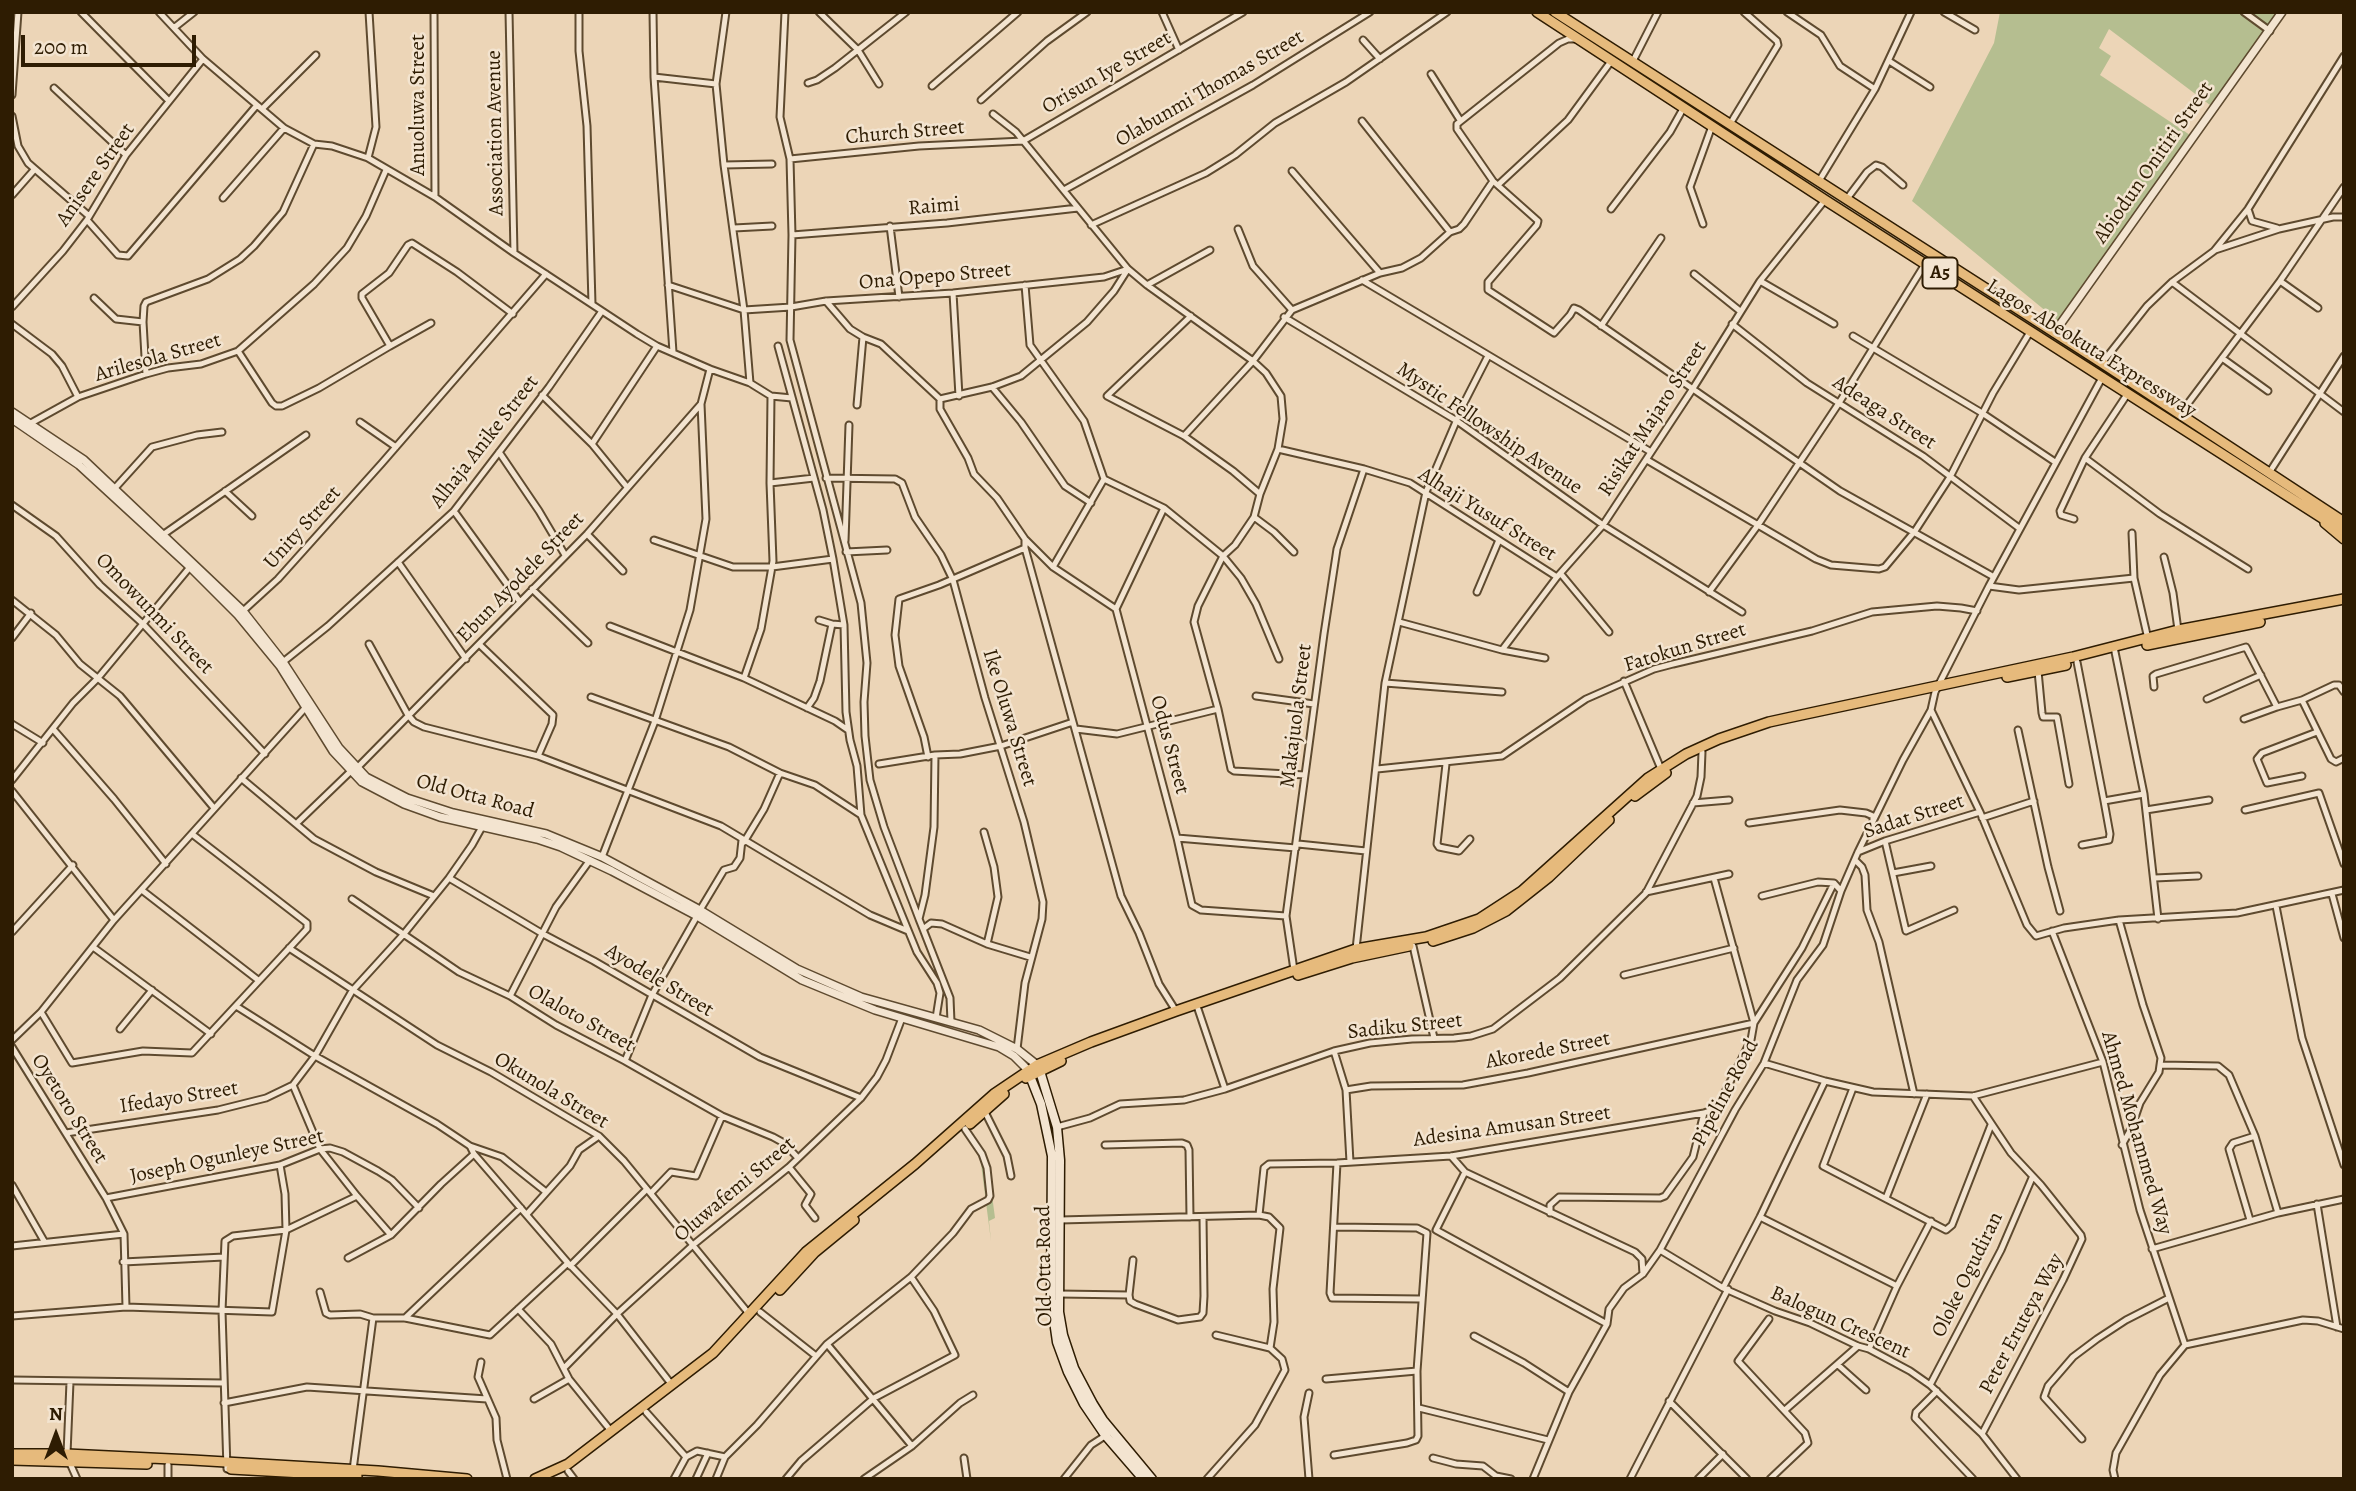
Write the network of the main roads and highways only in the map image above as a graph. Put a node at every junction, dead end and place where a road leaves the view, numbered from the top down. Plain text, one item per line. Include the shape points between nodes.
1 (1537, 12) edge
2 (1555, 12) edge
3 (2303, 501) junction
4 (2344, 520) edge
5 (2344, 532) edge
6 (2344, 539) edge
7 (2344, 601) edge
8 (2115, 649) junction
9 (1938, 689) junction
10 (1578, 846) junction
11 (1453, 933) junction
12 (1039, 1068) junction
13 (1029, 1073) junction
14 (755, 1313) junction
15 (1109, 1433) junction
16 (12, 1454) edge
17 (68, 1457) junction
18 (12, 1460) edge
19 (226, 1466) junction
20 (260, 1475) edge
21 (571, 1475) edge
22 (335, 1477) edge
23 (411, 1479) edge
24 (467, 1479) edge
25 (535, 1479) edge
26 (550, 1479) edge
27 (1143, 1479) edge
28 (1152, 1479) edge

1 - 3 main road, Lagos-Abeokuta Expressway / A5 via 2030,332
2 - 3 main road, Lagos-Abeokuta Expressway / A5 via 2102,363 2269,473
3 - 4 main road, Lagos-Abeokuta Expressway / A5
3 - 5 main road, Lagos-Abeokuta Expressway / A5
3 - 6 main road
7 - 8 main road
7 - 8 main road via 2178,630
8 - 9 main road
8 - 9 main road via 2038,671
9 - 10 main road via 1772,727 1702,752 1642,790
9 - 10 main road via 1769,722 1708,744 1661,769 1624,797
10 - 11 main road via 1506,911
11 - 12 main road via 1353,958
11 - 12 main road via 1356,949 1176,1011
12 - 13 main road
12 - 15 main road, Old Otta Road via 1057,1127 1061,1170 1059,1294 1063,1335 1074,1368
13 - 14 main road via 816,1243
13 - 15 main road, Old Otta Road via 1052,1156 1054,1327 1084,1404
14 - 21 main road via 706,1366
14 - 25 main road via 713,1353 611,1432 559,1469
15 - 27 main road, Old Otta Road
15 - 28 main road, Old Otta Road
16 - 17 main road
17 - 18 main road
17 - 19 main road
17 - 19 main road
19 - 20 main road
19 - 24 main road
20 - 22 main road
21 - 26 main road
22 - 23 main road

